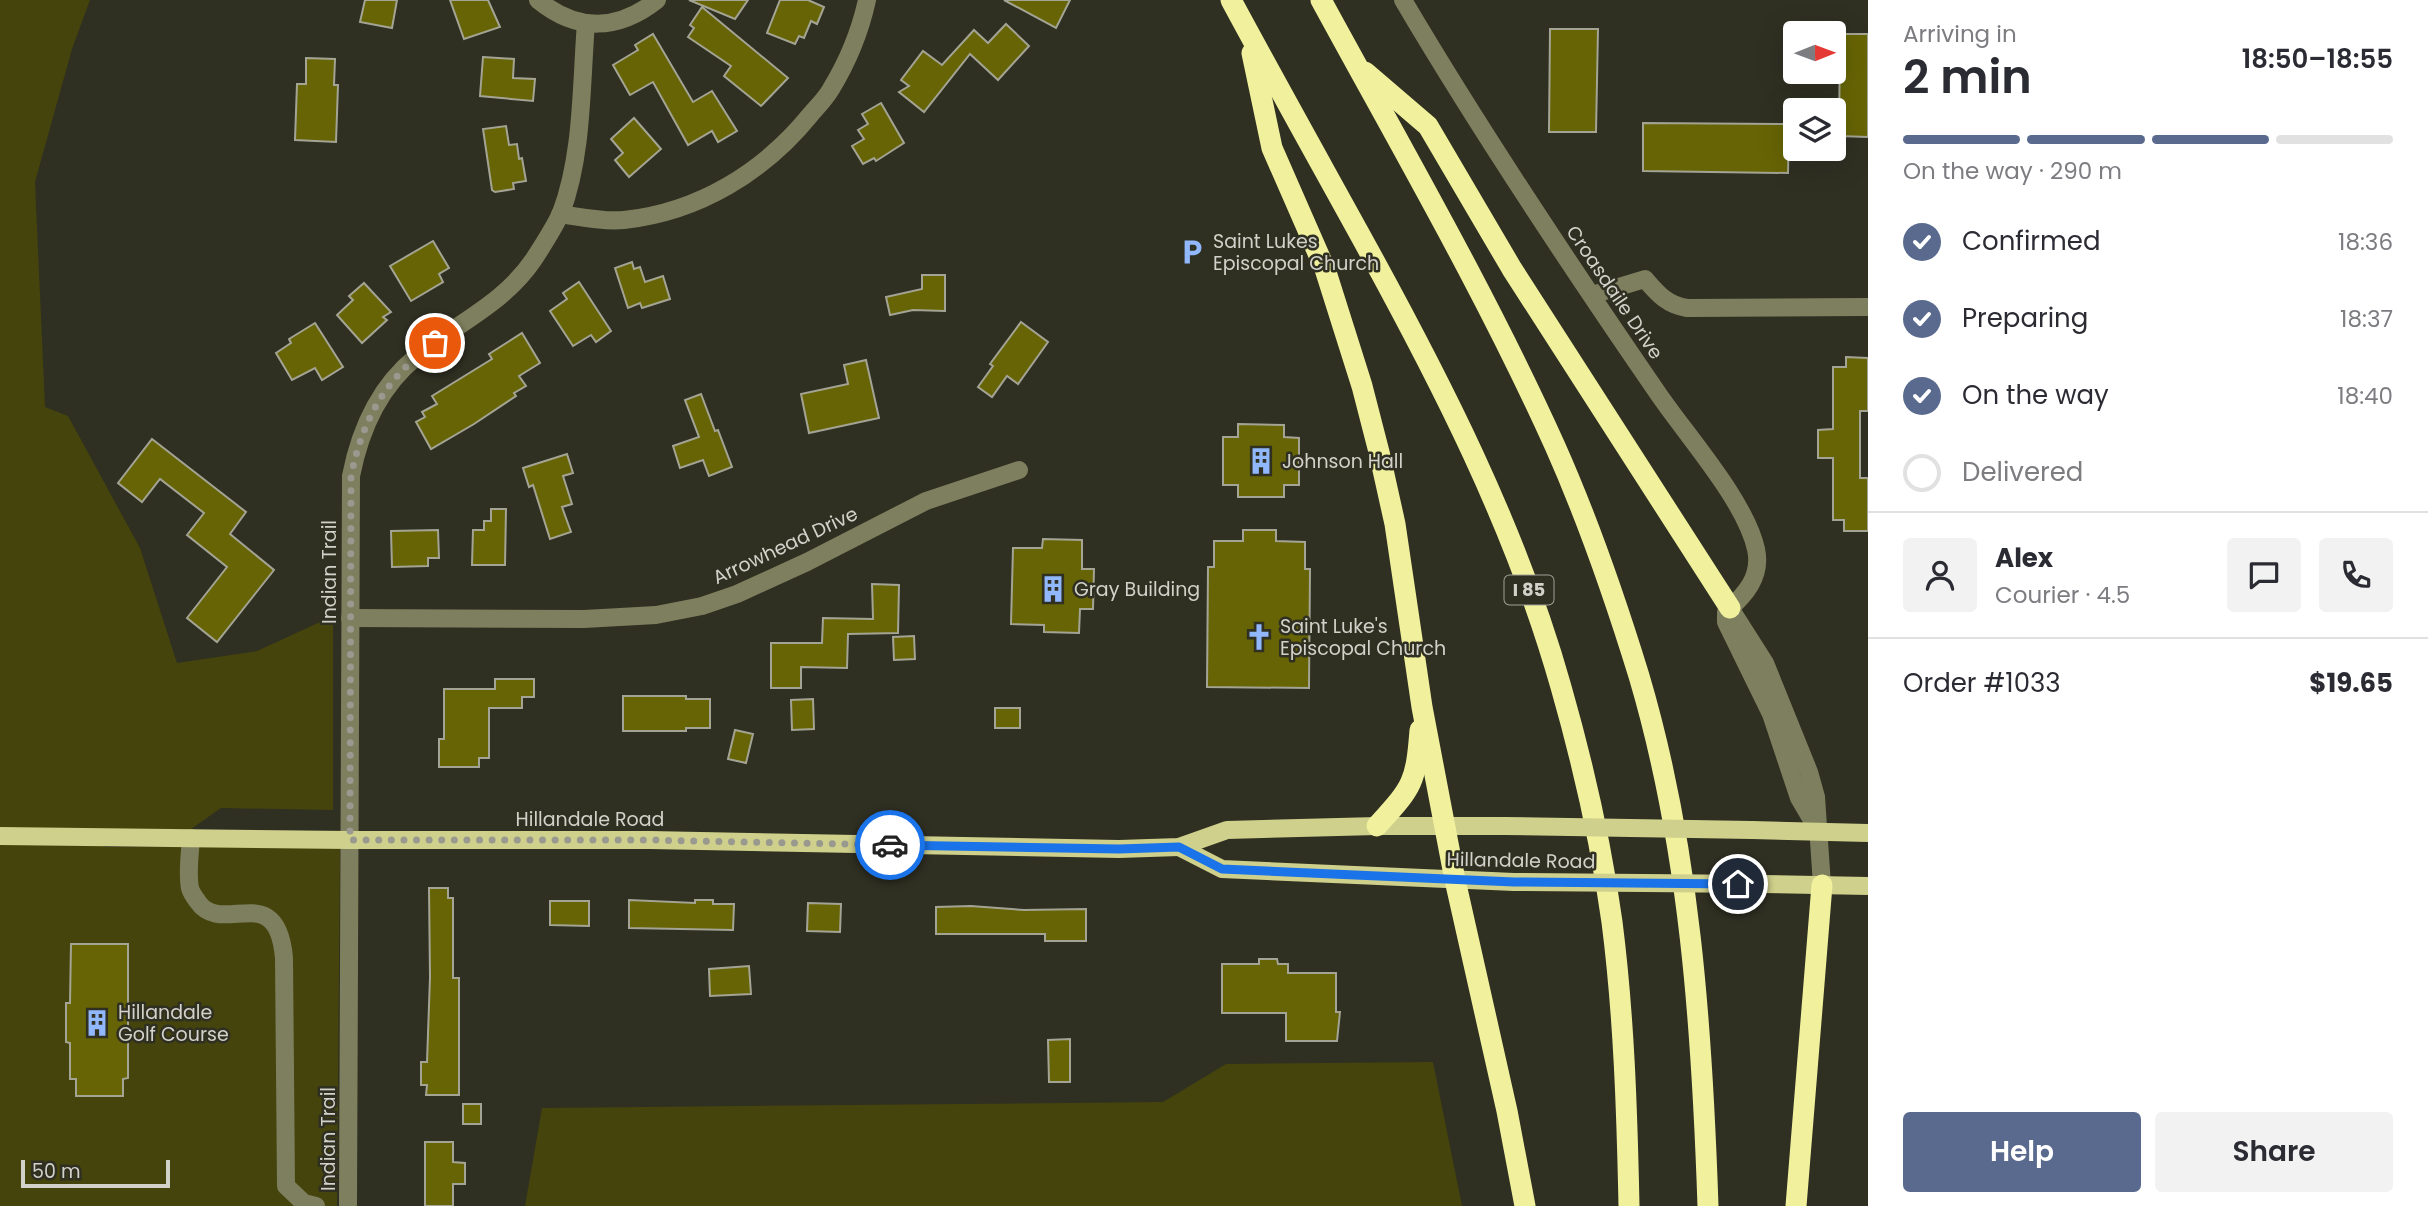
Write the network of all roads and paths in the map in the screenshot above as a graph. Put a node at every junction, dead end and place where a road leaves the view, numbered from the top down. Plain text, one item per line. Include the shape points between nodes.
1 (538, 0) edge
2 (657, 0) edge
3 (867, 0) edge
4 (1231, 0) edge
5 (1321, 0) edge
6 (1403, 0) edge
7 (586, 23) junction
8 (1248, 31) junction
9 (1355, 63) junction
10 (560, 214) junction
11 (1592, 295) junction
12 (1868, 307) edge
13 (1019, 470) dead end
14 (1731, 608) junction
15 (350, 618) junction
16 (1422, 707) junction
17 (1377, 826) junction
18 (1447, 827) junction
19 (1819, 832) junction
20 (1868, 833) edge
21 (0, 836) edge
22 (191, 838) junction
23 (350, 840) junction
24 (1179, 847) junction
25 (1455, 880) junction
26 (1822, 885) junction
27 (1868, 886) edge
28 (316, 1206) edge
29 (348, 1206) edge
30 (1525, 1206) edge
31 (1629, 1206) edge
32 (1708, 1206) edge
33 (1796, 1206) edge

1 - 7 street via 568,19
2 - 7 street via 625,19
3 - 10 street via 849,57 830,91 793,135 749,173 727,188 675,210 624,220
4 - 8 highway, I 85
5 - 9 highway
6 - 11 street, Croasdaile Drive
7 - 10 street, Indian Trail via 573,167
8 - 16 highway via 1272,148 1325,269 1366,399 1395,524
8 - 31 highway, I 85 via 1423,350 1469,445 1543,628 1589,795 1612,921 1627,1101
9 - 14 highway via 1428,126 1512,269
9 - 32 highway via 1521,373 1608,580 1640,680 1680,859 1691,938
10 - 15 street, Indian Trail via 534,260 513,285 416,356 378,400 357,446 351,476
11 - 12 street via 1645,279 1661,298 1687,308
11 - 14 street, Croasdaile Drive via 1747,524 1757,566 1749,588
13 - 15 street, Arrowhead Drive via 926,501 807,562 702,606 583,619
14 - 19 street via 1765,663 1789,719 1816,797
15 - 23 street, Indian Trail
16 - 17 highway via 1413,780
16 - 18 highway
17 - 18 main road, Hillandale Road
17 - 24 main road, Hillandale Road via 1227,830
18 - 19 main road, Hillandale Road, bridge
18 - 25 highway
19 - 20 main road, Hillandale Road
19 - 26 street
21 - 22 main road, Hillandale Road
22 - 23 main road, Hillandale Road
22 - 28 street via 190,889 200,905 217,914 264,915 278,929 284,958 286,1186 304,1203
23 - 24 main road, Hillandale Road
23 - 29 street, Indian Trail
24 - 25 main road, Hillandale Road via 1222,869
25 - 26 main road, Hillandale Road, bridge
25 - 30 highway
26 - 27 main road, Hillandale Road
26 - 33 highway

